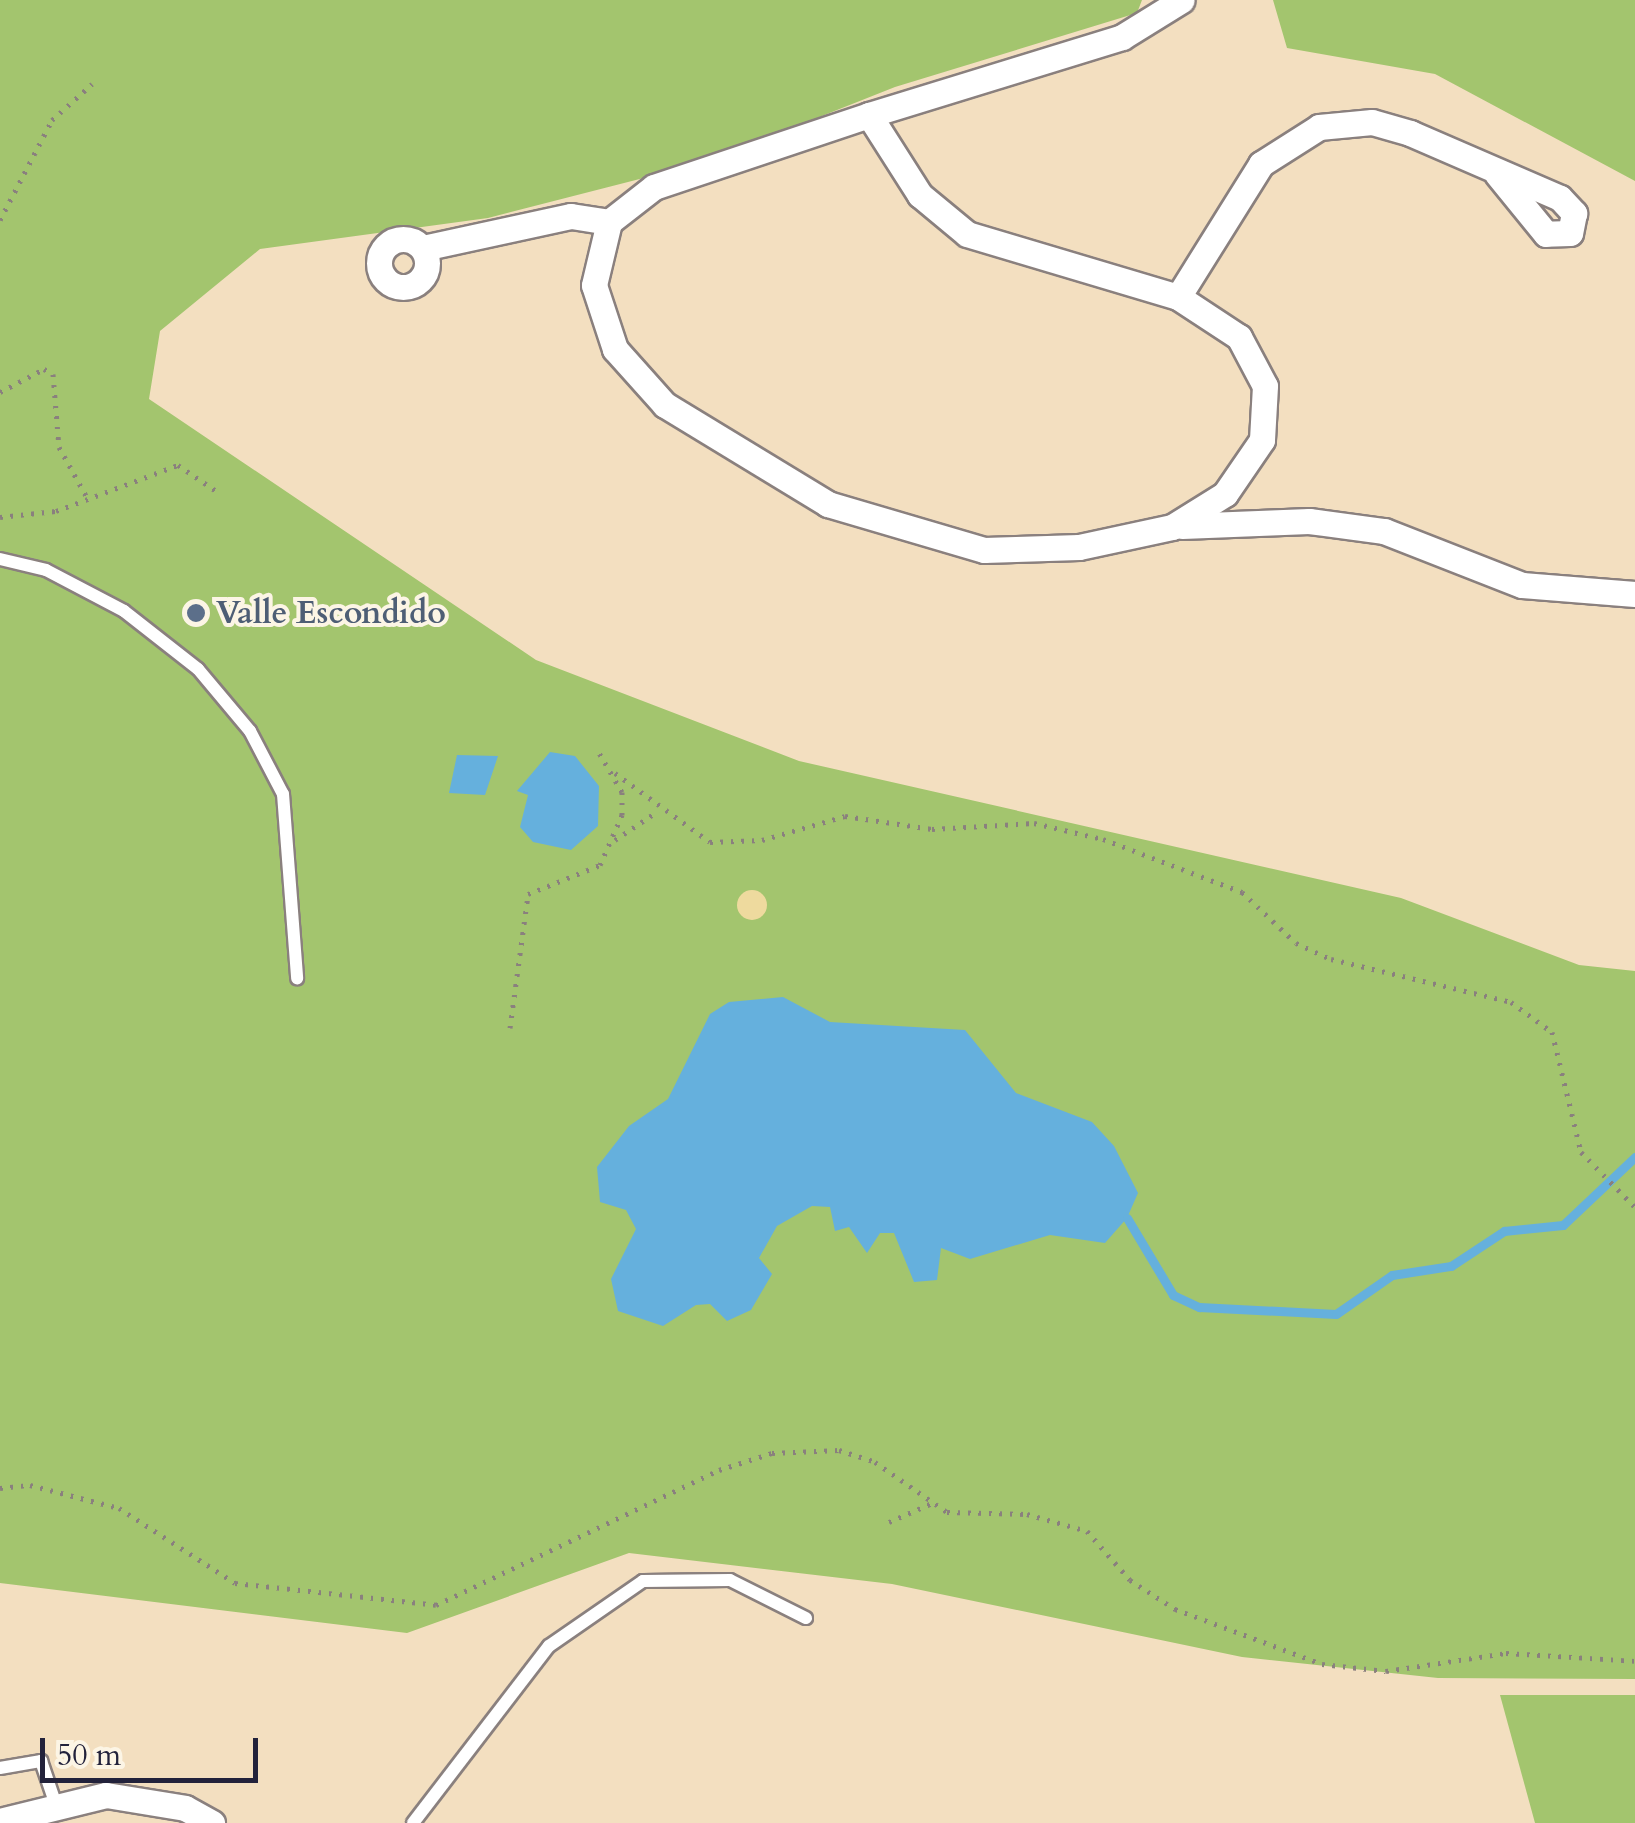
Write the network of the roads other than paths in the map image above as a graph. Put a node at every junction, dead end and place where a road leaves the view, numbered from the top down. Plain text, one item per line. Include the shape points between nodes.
1 (1182, 0) edge
2 (869, 115) junction
3 (1497, 174) dead end
4 (609, 222) junction
5 (422, 248) dead end
6 (1178, 296) junction
7 (1237, 482) junction
8 (1248, 522) junction
9 (1172, 527) junction
10 (0, 560) edge
11 (1635, 594) edge
12 (297, 978) dead end
13 (806, 1618) dead end
14 (0, 1768) edge
15 (56, 1805) junction
16 (0, 1821) edge
17 (212, 1823) edge
18 (413, 1823) edge

1 - 2 street via 1122,36
2 - 4 street via 654,187
2 - 6 street via 920,195 966,234
3 - 6 street via 1393,126 1319,127 1262,164
4 - 5 street via 571,216
4 - 9 street via 594,284 615,349 666,405 756,468 854,515 958,546 1079,547
6 - 7 street via 1230,326 1265,386 1262,440
7 - 8 street
7 - 9 street
8 - 9 street
8 - 11 street via 1384,532 1522,585
10 - 12 lane via 46,570 124,611 198,669 250,731 283,794
13 - 18 lane via 730,1580 684,1574 643,1582 549,1646
14 - 15 lane via 41,1761
15 - 16 street
15 - 17 street via 149,1799

